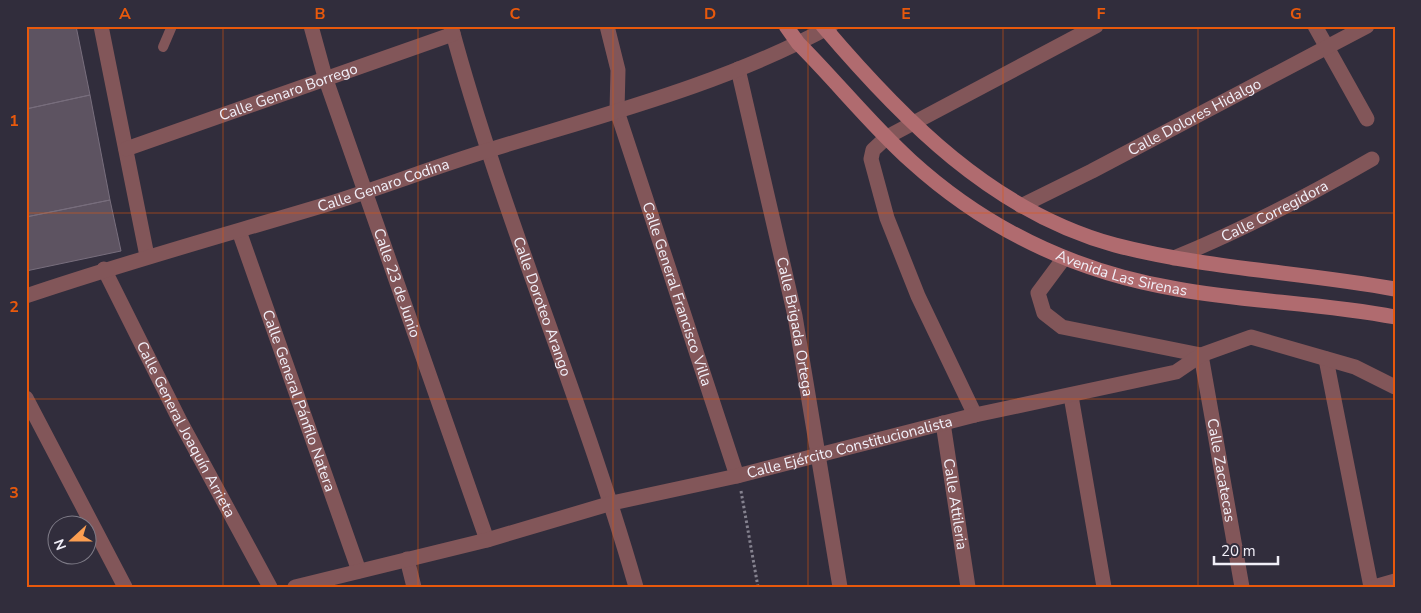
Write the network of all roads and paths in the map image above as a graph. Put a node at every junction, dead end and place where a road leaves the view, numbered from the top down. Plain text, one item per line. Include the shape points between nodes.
1 (101, 26) edge
2 (172, 26) edge
3 (311, 26) edge
4 (607, 26) edge
5 (786, 26) edge
6 (1096, 26) edge
7 (1315, 26) edge
8 (1367, 26) edge
9 (826, 27) edge
10 (452, 30) edge
11 (798, 43) junction
12 (163, 47) dead end
13 (1328, 47) junction
14 (738, 70) junction
15 (325, 77) junction
16 (617, 111) junction
17 (1367, 119) dead end
18 (913, 123) junction
19 (887, 137) junction
20 (126, 150) junction
21 (489, 150) junction
22 (1372, 159) dead end
23 (366, 192) junction
24 (1021, 206) junction
25 (239, 231) junction
26 (148, 256) junction
27 (1064, 258) junction
28 (1174, 258) junction
29 (104, 269) junction
30 (1395, 289) edge
31 (26, 296) edge
32 (1395, 317) edge
33 (1201, 355) junction
34 (1326, 359) junction
35 (1395, 387) edge
36 (1071, 396) junction
37 (26, 398) edge
38 (975, 415) junction
39 (943, 423) junction
40 (816, 456) junction
41 (737, 476) junction
42 (612, 503) junction
43 (487, 540) junction
44 (407, 559) junction
45 (359, 571) junction
46 (1395, 581) edge
47 (125, 587) edge
48 (270, 587) edge
49 (295, 587) edge
50 (414, 587) edge
51 (636, 587) edge
52 (758, 587) edge
53 (840, 587) edge
54 (968, 587) edge
55 (1104, 587) edge
56 (1242, 587) edge
57 (1373, 587) edge

1 - 20 street
2 - 12 lane
3 - 15 street, Calle 23 de Junio
4 - 16 street, Calle General Francisco Villa via 618,70
5 - 11 main road, Avenida Las Sirenas
6 - 18 street
7 - 13 street
8 - 13 street, Calle Dolores Hidalgo
9 - 11 street, Calle Genaro Codina
9 - 18 main road, Avenida Las Sirenas
10 - 15 street, Calle Genaro Borrego
10 - 21 street, Calle Doroteo Arango
11 - 14 street, Calle Genaro Codina
11 - 19 main road, Avenida Las Sirenas
13 - 17 street
13 - 24 street, Calle Dolores Hidalgo
14 - 16 street, Calle Genaro Codina
14 - 40 street, Calle Brigada Ortega via 795,316
15 - 20 street, Calle Genaro Borrego
15 - 23 street, Calle 23 de Junio
16 - 21 street, Calle Genaro Codina
16 - 41 street, Calle General Francisco Villa
18 - 19 street
18 - 24 main road, Avenida Las Sirenas via 976,177
19 - 27 main road, Avenida Las Sirenas via 950,194 1030,244
19 - 38 street via 873,150 871,159 887,218 918,296
20 - 26 street
21 - 23 street, Calle Genaro Codina
21 - 42 street, Calle Doroteo Arango
22 - 28 street, Calle Corregidora via 1298,201
23 - 25 street, Calle Genaro Codina
23 - 43 street, Calle 23 de Junio
24 - 28 main road, Avenida Las Sirenas via 1070,230
25 - 26 street, Calle Genaro Codina
25 - 45 street, Calle General Pánfilo Natera
26 - 29 street, Calle Genaro Codina
27 - 32 main road, Avenida Las Sirenas via 1114,276 1177,289
27 - 33 street via 1038,293 1044,313 1062,327
28 - 30 main road, Avenida Las Sirenas
29 - 31 street, Calle Genaro Codina
29 - 48 street, Calle General Joaquín Arrieta via 180,421
33 - 34 street, Calle Ejército Constitucionalista via 1251,337
33 - 36 street, Calle Ejército Constitucionalista via 1176,372
33 - 56 street, Calle Zacatecas
34 - 35 street, Calle Ejército Constitucionalista via 1355,368
34 - 57 street
36 - 38 street, Calle Ejército Constitucionalista
36 - 55 street
37 - 47 street
38 - 39 street, Calle Ejército Constitucionalista
39 - 40 street, Calle Ejército Constitucionalista
39 - 54 street, Calle Attileria
40 - 41 street, Calle Ejército Constitucionalista
40 - 53 street, Calle Brigada Ortega
41 - 42 street, Calle Ejército Constitucionalista
41 - 52 path
42 - 43 street, Calle Ejército Constitucionalista
42 - 51 street, Calle Doroteo Arango
43 - 44 street, Calle Ejército Constitucionalista
44 - 45 street, Calle Ejército Constitucionalista
44 - 50 street
45 - 49 street, Calle Ejército Constitucionalista
46 - 57 street

